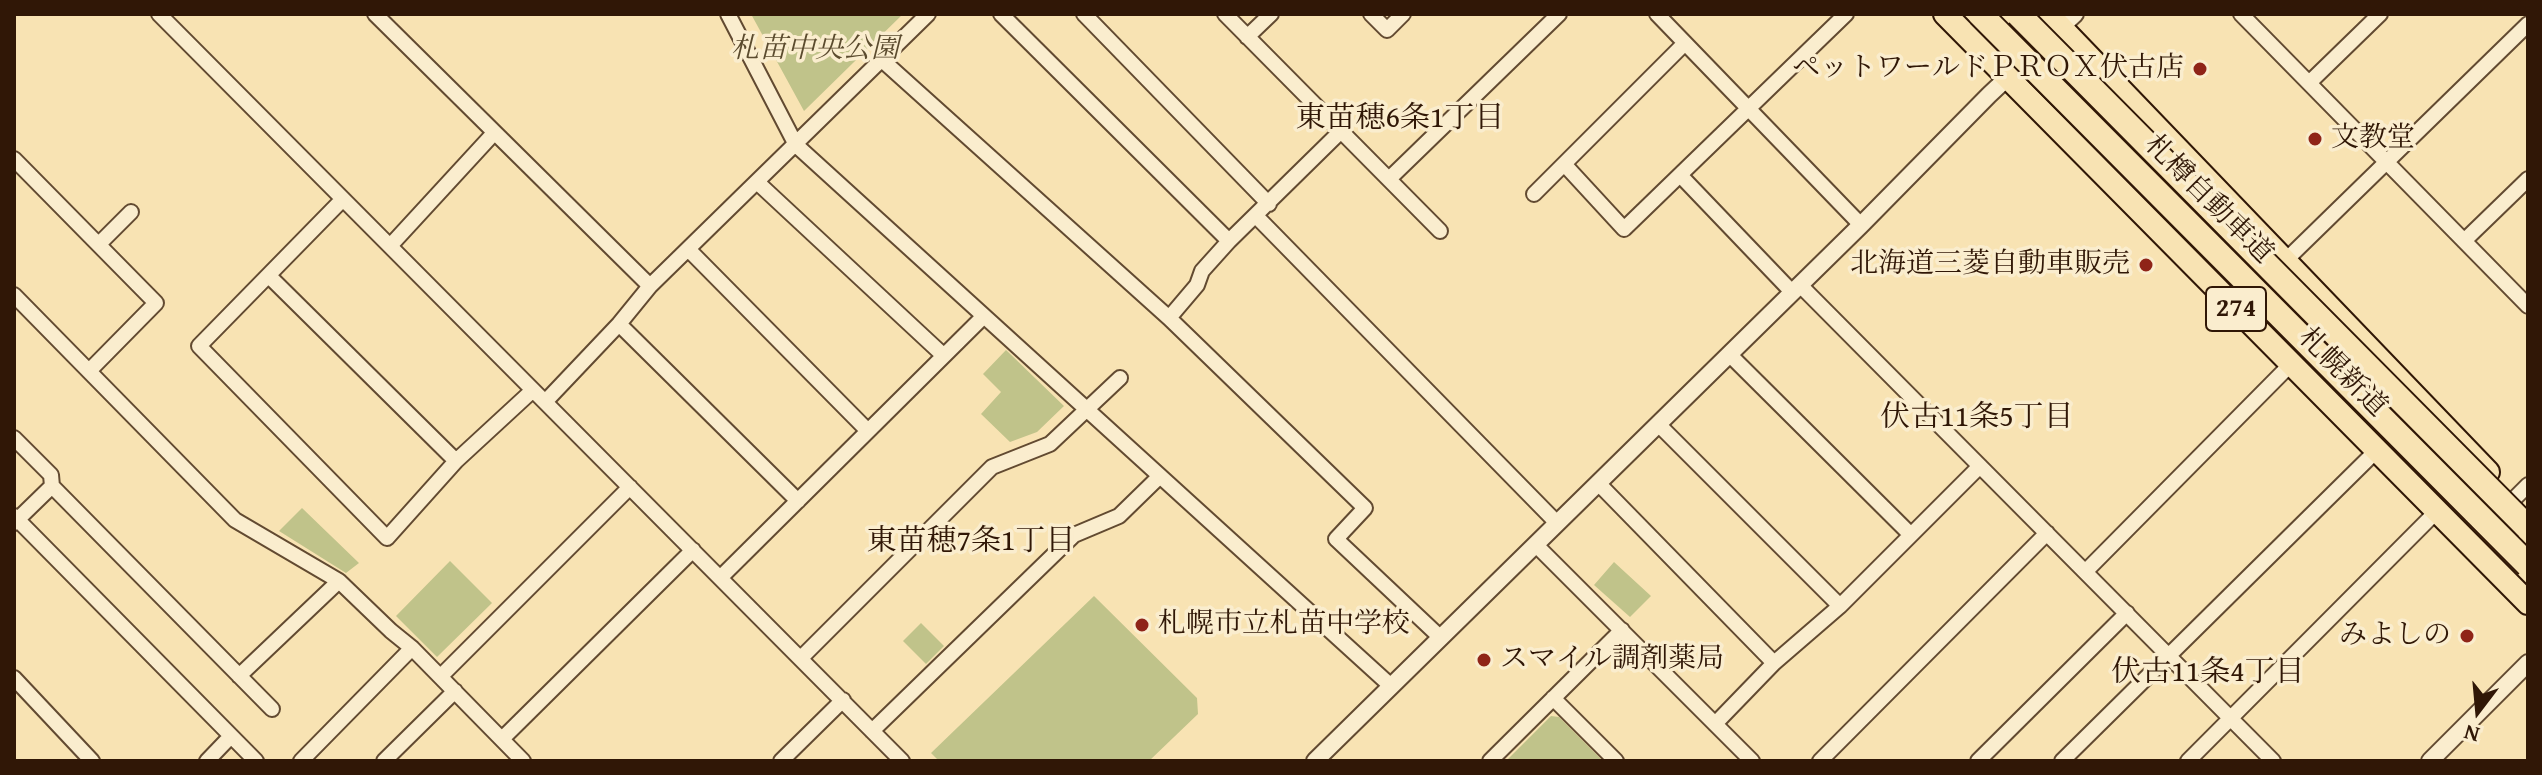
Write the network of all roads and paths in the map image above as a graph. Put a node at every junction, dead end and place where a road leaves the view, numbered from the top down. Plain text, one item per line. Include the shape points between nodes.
1 (159, 14) edge
2 (375, 14) edge
3 (728, 14) edge
4 (928, 14) edge
5 (1001, 14) edge
6 (1084, 14) edge
7 (1225, 14) edge
8 (1271, 14) edge
9 (1371, 14) edge
10 (1403, 14) edge
11 (1559, 14) edge
12 (1657, 14) edge
13 (1846, 14) edge
14 (1945, 14) edge
15 (1980, 14) edge
16 (2018, 14) edge
17 (2241, 14) edge
18 (2380, 14) edge
19 (2062, 18) edge
20 (2528, 24) edge
21 (1247, 37) junction
22 (1685, 43) junction
23 (881, 59) junction
24 (2007, 78) junction
25 (2309, 83) junction
26 (1748, 109) junction
27 (1340, 132) junction
28 (494, 133) junction
29 (796, 145) junction
30 (14, 159) edge
31 (2387, 163) junction
32 (1565, 165) junction
33 (1680, 175) junction
34 (1389, 179) junction
35 (2528, 179) edge
36 (757, 182) junction
37 (1534, 194) dead end
38 (343, 199) junction
39 (1269, 204) junction
40 (131, 212) dead end
41 (1257, 217) junction
42 (1861, 225) junction
43 (1440, 231) dead end
44 (1229, 241) junction
45 (2464, 241) junction
46 (99, 244) junction
47 (390, 246) junction
48 (688, 249) junction
49 (2286, 260) junction
50 (269, 276) junction
51 (650, 286) junction
52 (1796, 288) junction
53 (14, 295) edge
54 (2528, 306) edge
55 (984, 316) junction
56 (1169, 318) junction
57 (619, 324) junction
58 (1729, 354) junction
59 (943, 355) junction
60 (2291, 364) junction
61 (90, 370) junction
62 (1120, 378) dead end
63 (533, 390) junction
64 (545, 402) junction
65 (1087, 409) junction
66 (1658, 424) junction
67 (867, 430) junction
68 (14, 438) edge
69 (2377, 450) junction
70 (456, 461) junction
71 (1980, 466) junction
72 (1160, 476) junction
73 (1598, 483) junction
74 (52, 486) junction
75 (630, 487) junction
76 (2523, 499) edge
77 (798, 501) junction
78 (2437, 511) junction
79 (15, 520) edge
80 (1557, 523) junction
81 (2528, 528) edge
82 (2047, 533) junction
83 (1911, 535) junction
84 (1536, 545) junction
85 (693, 550) junction
86 (2528, 565) edge
87 (2086, 571) junction
88 (721, 577) junction
89 (339, 581) junction
90 (2528, 603) edge
91 (1840, 606) junction
92 (2127, 613) junction
93 (1622, 630) junction
94 (1441, 638) junction
95 (412, 648) junction
96 (2168, 655) junction
97 (801, 658) junction
98 (1774, 663) junction
99 (2528, 663) edge
100 (239, 676) junction
101 (441, 676) junction
102 (14, 678) edge
103 (1391, 686) junction
104 (455, 691) junction
105 (1553, 698) junction
106 (843, 700) junction
107 (272, 709) dead end
108 (2231, 719) junction
109 (1715, 724) junction
110 (872, 731) junction
111 (231, 736) junction
112 (502, 739) junction
113 (87, 759) edge
114 (207, 761) edge
115 (256, 761) edge
116 (301, 761) edge
117 (384, 761) edge
118 (523, 761) edge
119 (781, 761) edge
120 (902, 761) edge
121 (1315, 761) edge
122 (1490, 761) edge
123 (1616, 761) edge
124 (1752, 761) edge
125 (1820, 761) edge
126 (1978, 761) edge
127 (2062, 761) edge
128 (2188, 761) edge
129 (2273, 761) edge
130 (2430, 761) edge

1 - 38 street
2 - 28 street
3 - 29 street
4 - 23 street
5 - 44 street
6 - 39 street
7 - 21 street
8 - 21 street
9 - 10 street via 1387,30
11 - 34 street
12 - 22 street
13 - 26 street
14 - 24 highway, 札幌新道 / 274
15 - 86 highway, 札樽自動車道, bridge
16 - 81 highway, 札樽自動車道, bridge
17 - 25 street
18 - 25 street
19 - 24 street
19 - 49 highway, 札幌新道 / 274
20 - 31 street
21 - 27 street
22 - 26 street
22 - 32 street
23 - 29 street
23 - 56 street
24 - 42 street
24 - 60 highway, 札幌新道 / 274
25 - 31 street
26 - 33 street
26 - 42 street
27 - 34 street
27 - 39 street
28 - 47 street
28 - 51 street
29 - 36 street
29 - 55 street
30 - 46 street
31 - 45 street
31 - 49 street
32 - 33 street via 1624,229
32 - 37 street
33 - 52 street
34 - 43 street
35 - 45 street
36 - 48 street
36 - 59 street
38 - 47 street
38 - 50 street
39 - 41 street
40 - 46 street
41 - 44 street
41 - 80 street
42 - 52 street
44 - 56 street
45 - 54 street
46 - 61 street via 156,303
47 - 63 street
48 - 51 street
48 - 67 street
49 - 76 highway, 札幌新道 / 274
50 - 70 street
50 - 70 street via 199,346 387,538
51 - 57 street
52 - 58 street
52 - 71 street
53 - 61 street
55 - 59 street
55 - 65 street
56 - 94 street via 1365,508 1336,539
57 - 64 street
57 - 77 street
58 - 66 street
58 - 83 street
59 - 67 street
60 - 69 highway, 札幌新道 / 274
60 - 87 street
61 - 89 street via 235,520
62 - 65 street
63 - 64 street
63 - 70 street
64 - 75 street
65 - 72 street
65 - 97 street via 1050,444 992,467
66 - 73 street
66 - 91 street
67 - 77 street
68 - 74 street via 51,475
69 - 78 highway, 札幌新道 / 274
69 - 96 street
71 - 82 street
71 - 83 street
72 - 103 street
72 - 110 street via 1119,516 1074,535
73 - 80 street
73 - 98 street
74 - 79 street
74 - 100 street
75 - 85 street
75 - 101 street
77 - 88 street
78 - 90 highway, 札幌新道 / 274
78 - 108 street
79 - 111 street
80 - 84 street
82 - 87 street
82 - 125 street
83 - 91 street
84 - 93 street
84 - 94 street
85 - 88 street
85 - 112 street
87 - 92 street
88 - 97 street
89 - 95 street
89 - 100 street
91 - 98 street
92 - 96 street
92 - 126 street
93 - 105 street
93 - 109 street
94 - 103 street
95 - 101 street
95 - 116 street
96 - 108 street
96 - 127 street
97 - 106 street
98 - 109 street
99 - 130 street
100 - 107 street
101 - 104 street
102 - 113 street
103 - 121 street
104 - 112 street
104 - 117 street
105 - 122 street
105 - 123 street
106 - 110 street
106 - 119 street
108 - 128 street
108 - 129 street
109 - 124 street
110 - 120 street
111 - 114 street
111 - 115 street
112 - 118 street

